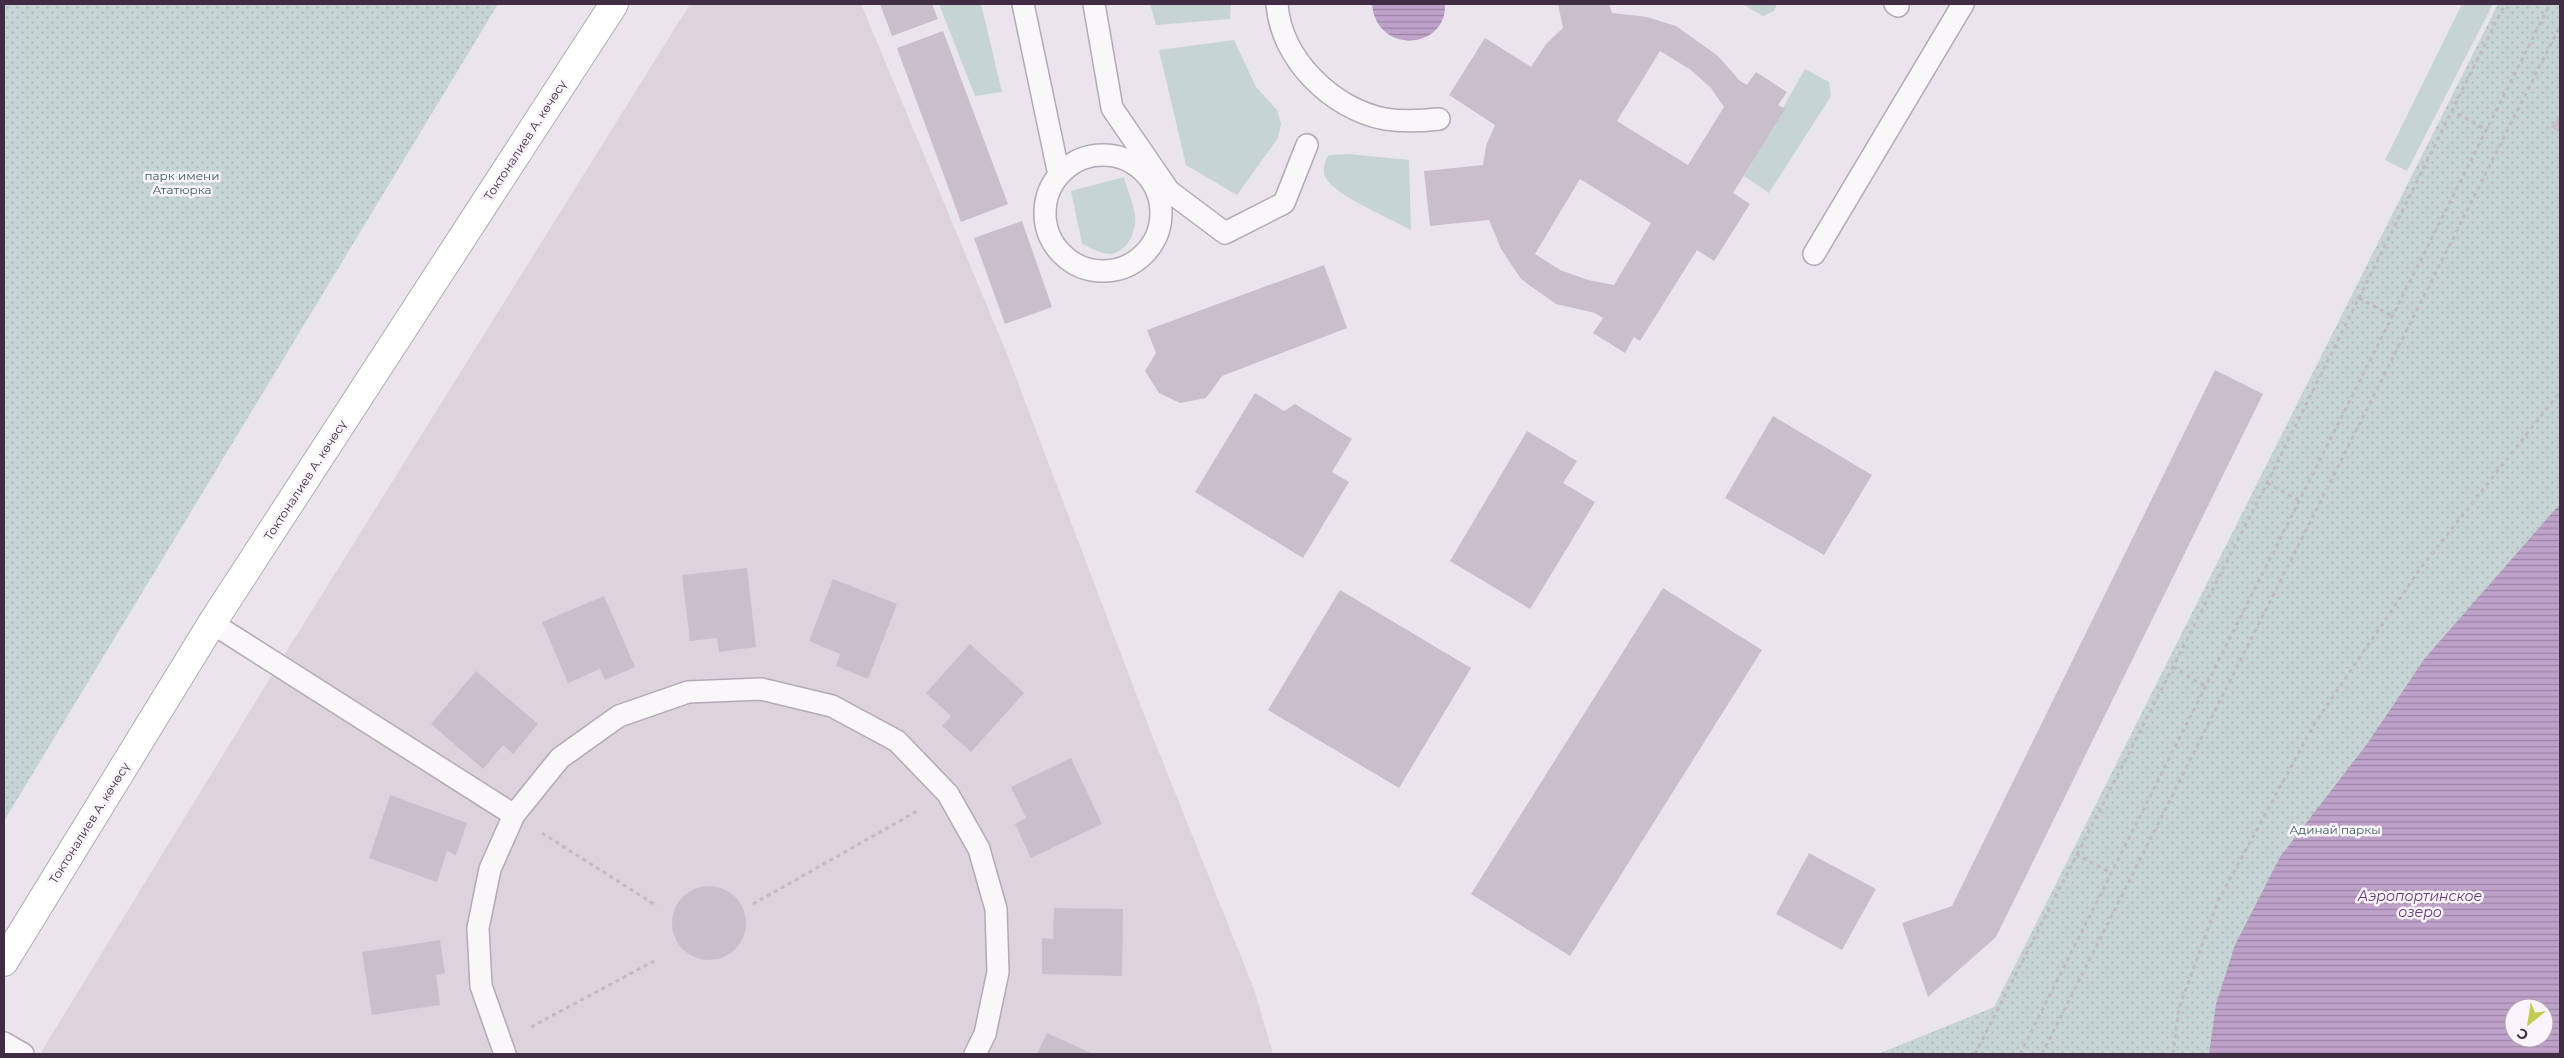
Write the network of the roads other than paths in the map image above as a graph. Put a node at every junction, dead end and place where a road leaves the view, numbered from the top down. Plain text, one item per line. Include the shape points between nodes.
1 (614, 4) edge
2 (1023, 4) edge
3 (1094, 4) edge
4 (1277, 4) edge
5 (1963, 4) edge
6 (1439, 119) dead end
7 (1307, 145) dead end
8 (1059, 174) junction
9 (1814, 254) dead end
10 (212, 623) junction
11 (514, 815) junction
12 (4, 962) edge
13 (4, 1043) edge
14 (498, 1051) edge
15 (23, 1054) edge
16 (975, 1054) edge

1 - 10 main road, Токтоналиев А. көчөсү
2 - 8 lane
3 - 7 lane via 1112,108 1169,191 1225,233 1284,202
4 - 6 lane via 1285,35 1297,59 1335,98 1385,119 1412,122
5 - 9 lane
8 - 8 lane via 1074,162 1092,156 1111,155 1129,160 1145,172 1157,188 1162,206 1161,226 1154,244 1142,258 1125,269 1106,272 1086,270 1069,261 1055,247 1047,229 1045,210 1049,192
10 - 11 lane
10 - 12 main road, Токтоналиев А. көчөсү
11 - 14 lane via 490,869 478,928 481,986
11 - 16 lane via 560,758 619,716 688,692 761,689 832,706 897,741 948,794 979,849 996,909 998,972 985,1034
13 - 15 lane

